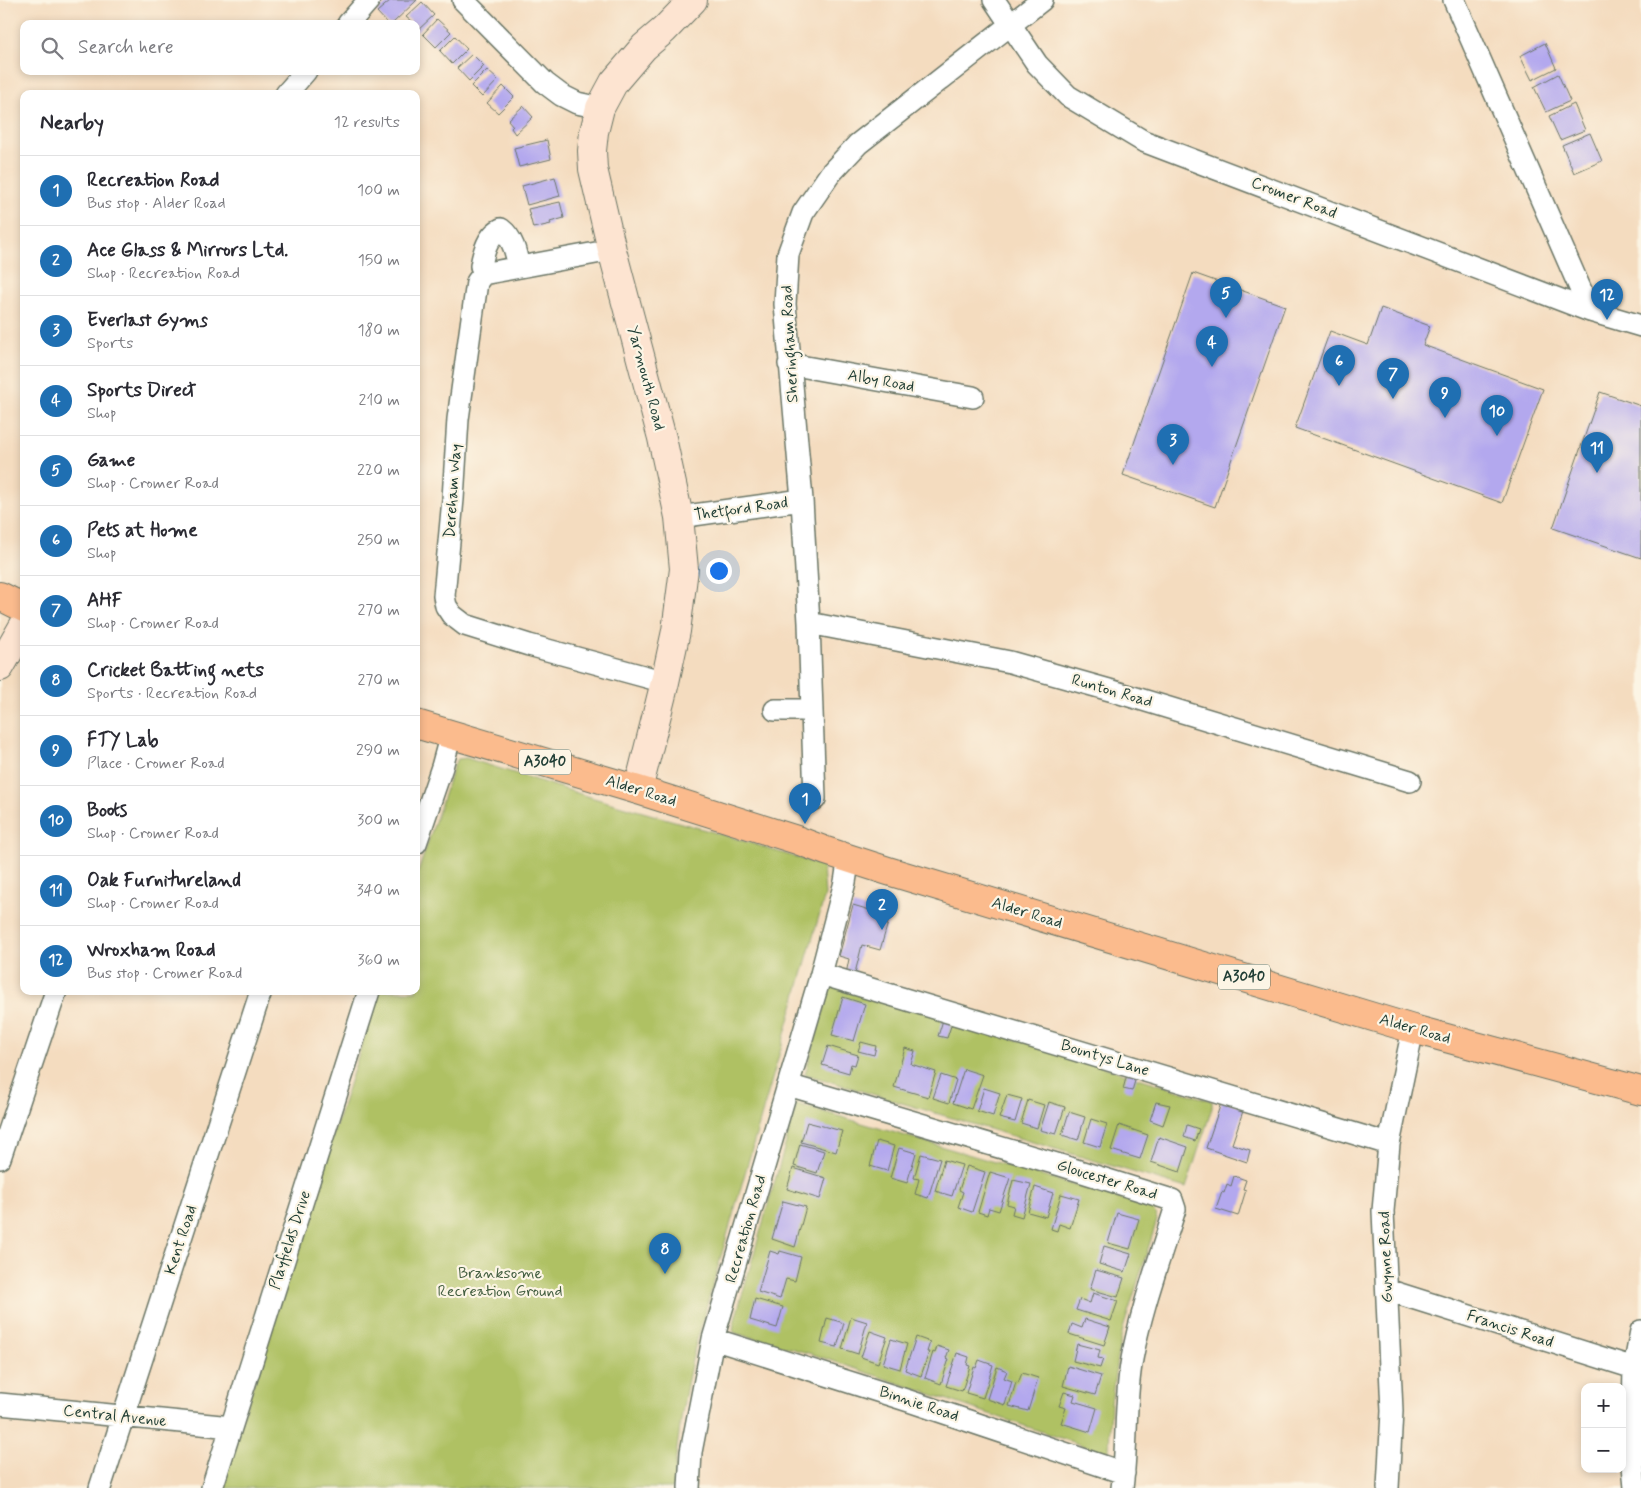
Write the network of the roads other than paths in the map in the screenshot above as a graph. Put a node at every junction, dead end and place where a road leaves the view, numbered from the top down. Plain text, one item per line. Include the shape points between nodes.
1 (369, 0) edge
2 (463, 0) edge
3 (693, 0) edge
4 (994, 0) edge
5 (1042, 0) edge
6 (1454, 0) edge
7 (352, 20) edge
8 (1011, 25) junction
9 (303, 75) edge
10 (289, 90) edge
11 (600, 108) junction
12 (612, 250) junction
13 (519, 268) junction
14 (488, 273) junction
15 (1590, 310) junction
16 (1641, 326) edge
17 (789, 364) junction
18 (973, 397) dead end
19 (802, 500) junction
20 (680, 517) junction
21 (0, 596) edge
22 (20, 606) edge
23 (809, 623) junction
24 (20, 632) edge
25 (0, 667) edge
26 (665, 682) junction
27 (775, 710) dead end
28 (812, 710) junction
29 (420, 725) edge
30 (451, 734) junction
31 (1410, 781) dead end
32 (638, 790) junction
33 (814, 799) dead end
34 (420, 831) edge
35 (849, 857) junction
36 (820, 974) junction
37 (55, 995) edge
38 (260, 995) edge
39 (368, 995) edge
40 (1412, 1029) junction
41 (788, 1085) junction
42 (1641, 1091) edge
43 (1389, 1144) junction
44 (0, 1158) edge
45 (1387, 1290) junction
46 (1641, 1331) edge
47 (713, 1339) junction
48 (1634, 1368) junction
49 (0, 1404) edge
50 (124, 1417) junction
51 (231, 1427) junction
52 (1637, 1454) edge
53 (1123, 1481) edge
54 (100, 1488) edge
55 (212, 1488) edge
56 (689, 1488) edge
57 (1388, 1488) edge
58 (1635, 1488) edge

1 - 7 street
2 - 11 street via 545,83 577,103
3 - 11 street, Yarmouth Road via 625,68
4 - 8 street, Cromer Road
5 - 8 street, Sheringham Road
6 - 15 street
8 - 15 street, Cromer Road via 1037,64 1068,96 1143,141
8 - 17 street, Sheringham Road via 858,144 830,174 803,212 788,254 785,304
9 - 10 street
11 - 12 street, Yarmouth Road via 594,132 593,169
12 - 13 street
12 - 20 street, Yarmouth Road
13 - 14 street
13 - 14 street via 512,243 501,229 492,236 483,256 481,266
14 - 26 street, Dereham Way via 477,282 458,419 444,596 446,606 465,625
15 - 16 street, Cromer Road
17 - 18 street, Alby Road
17 - 19 street, Sheringham Road
19 - 20 street, Thetford Road
19 - 23 street, Sheringham Road
20 - 26 street, Yarmouth Road via 684,568
21 - 22 main road
23 - 28 street, Sheringham Road
23 - 31 street, Runton Road via 1010,662
24 - 25 street
26 - 32 street, Yarmouth Road
27 - 28 street
28 - 33 street, Sheringham Road
29 - 30 main road, Alder Road / A3040
30 - 32 main road, Alder Road / A3040
30 - 34 street
32 - 35 main road, Alder Road / A3040
35 - 36 street, Recreation Road
35 - 40 main road, Alder Road / A3040
36 - 41 street, Recreation Road
36 - 43 street, Bountys Lane
37 - 44 street
38 - 50 street, Kent Road
39 - 51 street, Playfields Drive
40 - 42 main road, Alder Road / A3040
40 - 43 street, Gwynne Road
41 - 47 street, Recreation Road
41 - 53 street, Gloucester Road via 1172,1200 1175,1209 1132,1359
43 - 45 street, Gwynne Road via 1383,1211
45 - 48 street, Francis Road
45 - 57 street, Gwynne Road via 1392,1411
46 - 48 street
47 - 53 street, Binnie Road via 909,1400
47 - 56 street, Recreation Road via 691,1452
48 - 52 street
49 - 50 street, Central Avenue
50 - 51 street, Central Avenue
50 - 54 street, Kent Road
51 - 55 street, Playfields Drive
52 - 58 street

